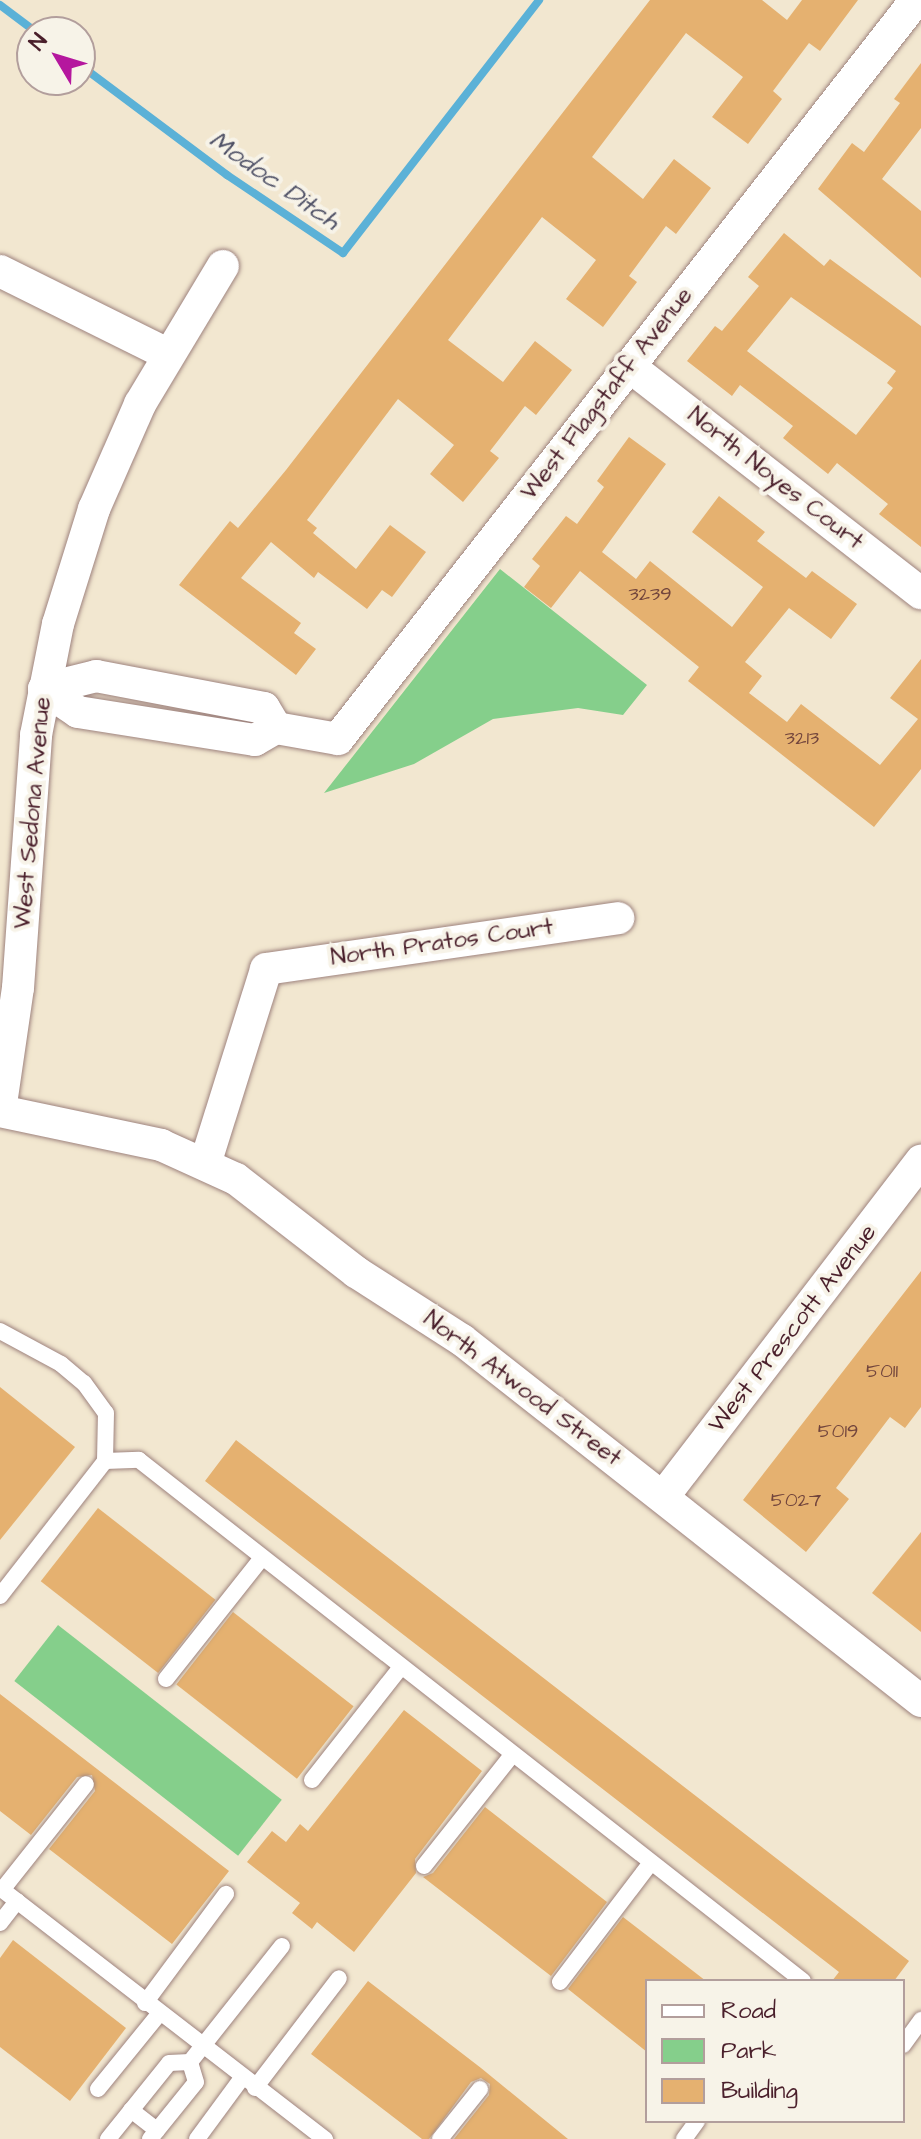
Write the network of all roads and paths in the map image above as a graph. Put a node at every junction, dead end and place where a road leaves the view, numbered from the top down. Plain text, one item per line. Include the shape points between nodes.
1 (916, 0) edge
2 (921, 5) edge
3 (223, 266) dead end
4 (0, 271) edge
5 (167, 354) junction
6 (629, 366) junction
7 (921, 593) edge
8 (44, 689) junction
9 (217, 698) junction
10 (276, 728) junction
11 (210, 732) junction
12 (618, 918) dead end
13 (0, 1111) edge
14 (206, 1161) junction
15 (921, 1161) edge
16 (0, 1331) edge
17 (105, 1461) junction
18 (663, 1497) junction
19 (262, 1558) junction
20 (1, 1593) edge
21 (401, 1667) junction
22 (166, 1679) dead end
23 (921, 1701) edge
24 (512, 1755) junction
25 (312, 1780) dead end
26 (86, 1784) dead end
27 (650, 1864) junction
28 (424, 1866) dead end
29 (1, 1889) edge
30 (226, 1894) dead end
31 (17, 1901) junction
32 (0, 1923) edge
33 (282, 1946) dead end
34 (339, 1978) dead end
35 (800, 1979) edge
36 (560, 1982) dead end
37 (152, 2008) junction
38 (921, 2020) edge
39 (905, 2042) edge
40 (201, 2048) junction
41 (190, 2062) junction
42 (248, 2083) junction
43 (98, 2089) dead end
44 (480, 2089) dead end
45 (131, 2110) junction
46 (153, 2135) edge
47 (108, 2139) edge
48 (197, 2139) edge
49 (325, 2139) edge
50 (440, 2139) edge

1 - 2 street
1 - 6 street, West Flagstaff Avenue
3 - 5 street, West Sedona Avenue
4 - 5 street
5 - 8 street, West Sedona Avenue via 94,509 70,580
6 - 7 street, North Noyes Court
6 - 10 street, West Flagstaff Avenue via 338,739
8 - 9 street, West Flagstaff Avenue via 85,675
8 - 11 street, West Flagstaff Avenue via 78,712
8 - 13 street, West Sedona Avenue via 32,776 18,988
9 - 10 street, West Flagstaff Avenue via 264,708
9 - 11 lane
10 - 11 street, West Flagstaff Avenue via 255,740
12 - 14 street, North Pratos Court via 266,969
13 - 14 street, North Atwood Street via 161,1145
14 - 18 street, North Atwood Street via 367,1280 453,1333
15 - 18 street, West Prescott Avenue
16 - 17 lane via 61,1364 84,1383 106,1413
17 - 19 lane via 139,1460
17 - 20 lane
18 - 23 street, North Atwood Street
19 - 21 lane
19 - 22 lane
21 - 24 lane
21 - 25 lane
24 - 27 lane
24 - 28 lane
26 - 29 lane
27 - 35 lane
27 - 36 lane
29 - 31 lane
30 - 37 lane
31 - 32 lane
31 - 37 lane
33 - 40 lane
34 - 42 lane
37 - 40 lane
37 - 43 lane
38 - 39 lane
40 - 41 lane
40 - 42 lane
41 - 45 lane via 169,2063
41 - 46 lane via 196,2082
42 - 48 lane
42 - 49 lane
44 - 50 lane
45 - 46 lane
45 - 47 lane

